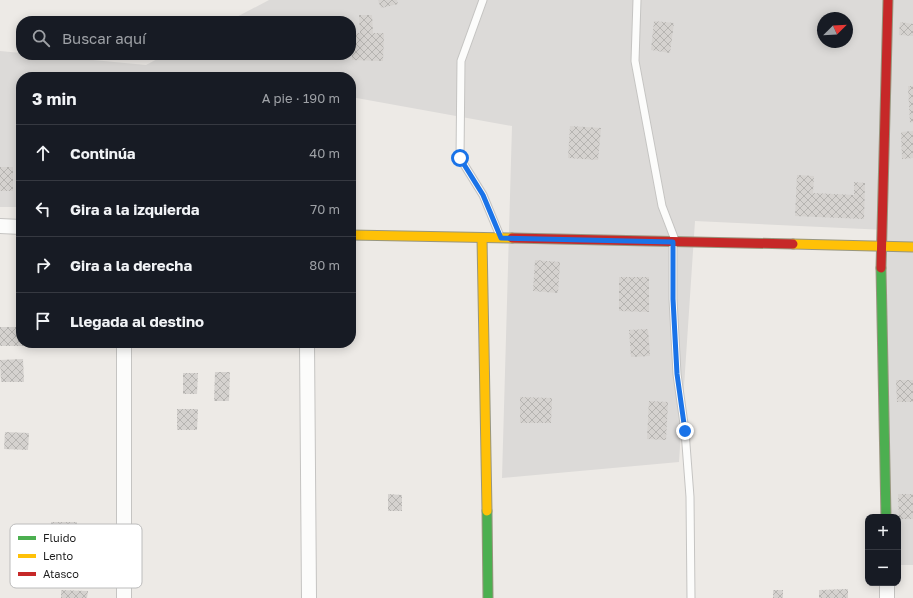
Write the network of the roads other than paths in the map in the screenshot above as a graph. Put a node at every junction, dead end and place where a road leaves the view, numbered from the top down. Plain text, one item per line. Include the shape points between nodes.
1 (483, 0) edge
2 (637, 0) edge
3 (888, 0) edge
4 (0, 226) edge
5 (16, 227) edge
6 (356, 235) edge
7 (482, 238) junction
8 (501, 238) junction
9 (674, 242) junction
10 (881, 246) junction
11 (913, 247) edge
12 (124, 348) edge
13 (307, 348) edge
14 (886, 514) edge
15 (124, 524) edge
16 (887, 586) edge
17 (309, 598) edge
18 (488, 598) edge
19 (691, 598) edge
20 (887, 598) edge

1 - 8 lane via 461,60 460,158 483,195
2 - 9 lane via 635,61 662,206
3 - 10 street
4 - 5 street
6 - 7 street
7 - 8 street
7 - 18 street
8 - 9 street
9 - 10 street
9 - 19 lane via 673,299 677,374 685,431 690,498
10 - 11 street
10 - 14 street
12 - 15 street
13 - 17 street
16 - 20 street

